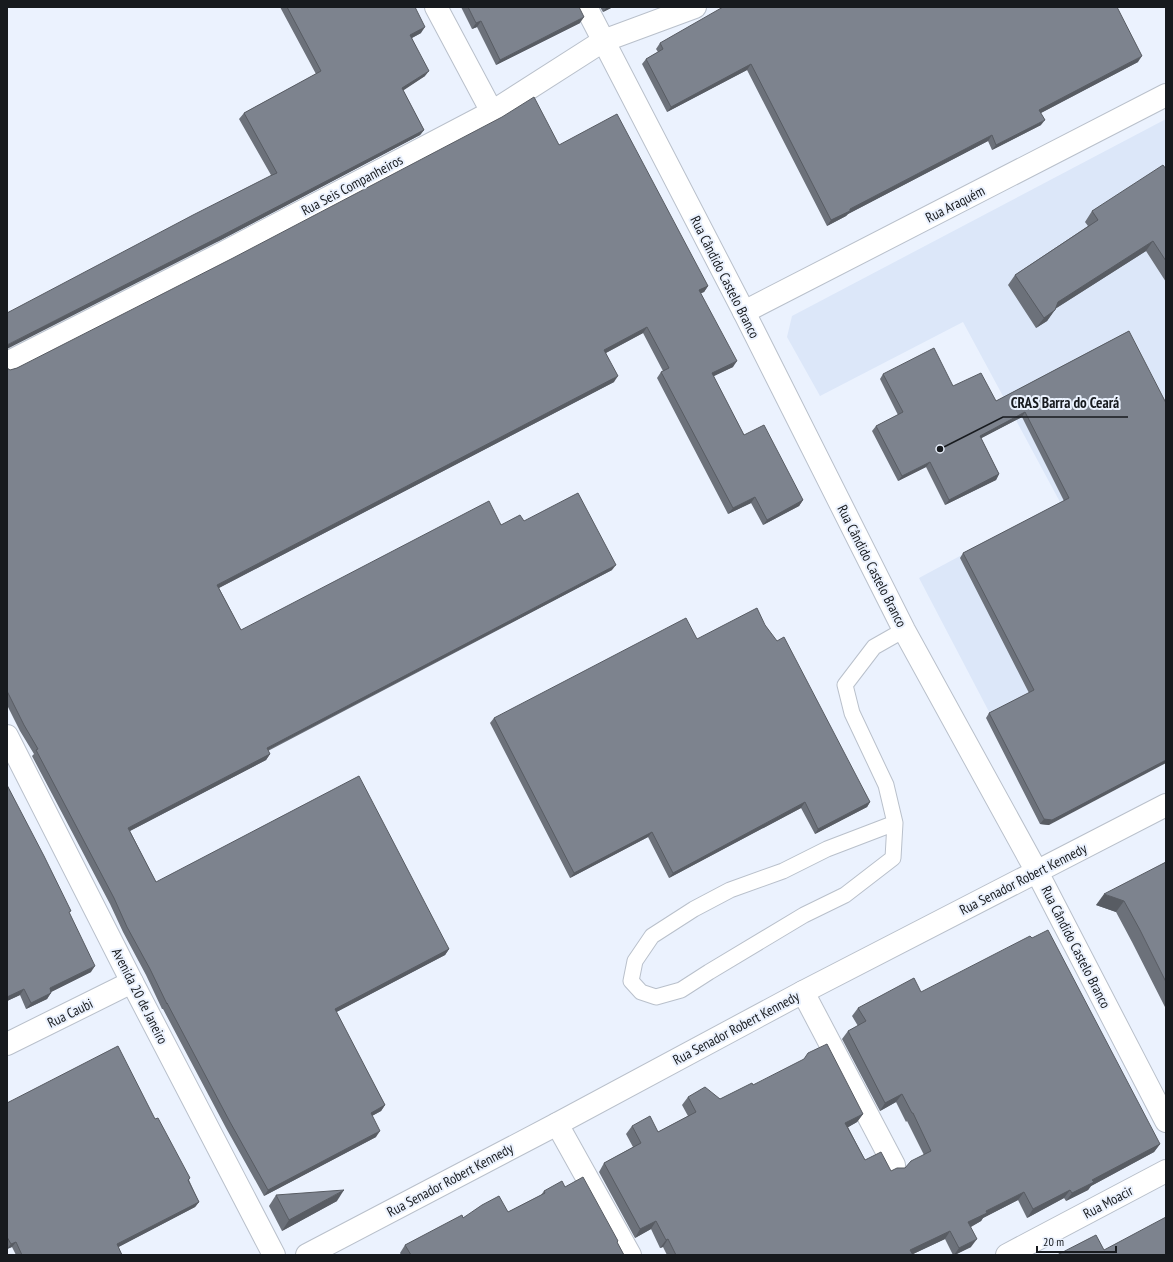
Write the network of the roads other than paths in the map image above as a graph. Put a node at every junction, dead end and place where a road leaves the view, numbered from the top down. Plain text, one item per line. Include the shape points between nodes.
1 (436, 7) edge
2 (586, 7) edge
3 (695, 7) edge
4 (603, 41) junction
5 (1166, 95) edge
6 (492, 112) junction
7 (744, 312) junction
8 (7, 363) edge
9 (904, 630) junction
10 (7, 736) edge
11 (1166, 805) edge
12 (895, 823) junction
13 (1037, 872) junction
14 (132, 982) junction
15 (803, 992) junction
16 (7, 1044) edge
17 (1166, 1121) edge
18 (557, 1124) junction
19 (894, 1165) dead end
20 (1166, 1171) edge
21 (321, 1252) edge
22 (274, 1255) edge
23 (630, 1255) edge
24 (1007, 1255) edge

1 - 6 street
2 - 4 street, Rua Cândido Castelo Branco
3 - 4 street, Rua Seis Companheiros
4 - 6 street, Rua Seis Companheiros
4 - 7 street, Rua Cândido Castelo Branco
5 - 7 street, Rua Araquém
6 - 8 street, Rua Seis Companheiros
7 - 9 street, Rua Cândido Castelo Branco
9 - 12 lane via 874,647 845,685 852,712 886,785
9 - 13 street, Rua Cândido Castelo Branco
10 - 14 street, Avenida 20 de Janeiro
11 - 13 street, Rua Senador Robert Kennedy
12 - 12 lane via 893,858 845,895 804,916 681,990 656,996 641,992 631,981 635,961 652,936 694,909 730,890
13 - 15 street, Rua Senador Robert Kennedy
13 - 17 street, Rua Cândido Castelo Branco
14 - 16 street, Rua Caubi
14 - 22 street, Avenida 20 de Janeiro
15 - 18 street, Rua Senador Robert Kennedy
15 - 19 street
18 - 21 street, Rua Senador Robert Kennedy
18 - 23 street
20 - 24 street, Rua Moacir

